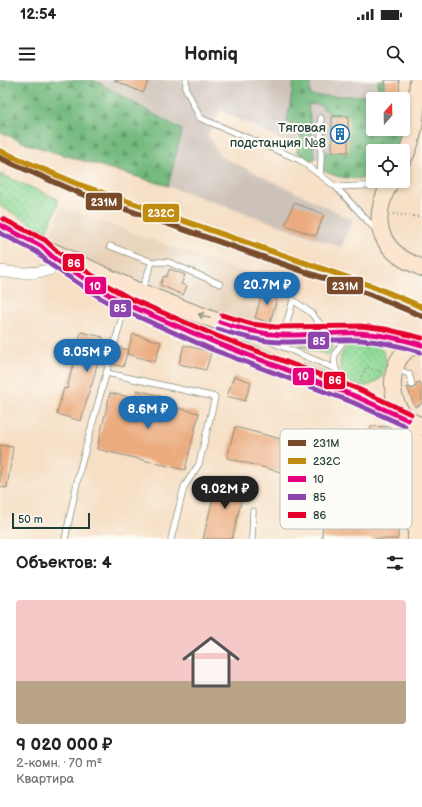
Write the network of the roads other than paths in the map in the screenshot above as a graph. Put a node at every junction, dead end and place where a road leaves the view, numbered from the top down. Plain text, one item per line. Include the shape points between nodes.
1 (186, 80) edge
2 (418, 80) edge
3 (321, 118) dead end
4 (409, 144) edge
5 (320, 175) junction
6 (366, 185) edge
7 (336, 187) junction
8 (388, 188) edge
9 (0, 225) edge
10 (384, 239) junction
11 (41, 246) junction
12 (110, 246) dead end
13 (55, 259) junction
14 (152, 262) junction
15 (422, 268) edge
16 (0, 271) edge
17 (220, 284) dead end
18 (138, 291) junction
19 (126, 304) junction
20 (241, 329) junction
21 (328, 333) junction
22 (350, 333) junction
23 (283, 335) junction
24 (422, 345) edge
25 (114, 346) dead end
26 (109, 363) dead end
27 (334, 368) junction
28 (395, 369) junction
29 (107, 372) junction
30 (341, 381) dead end
31 (412, 385) dead end
32 (415, 423) edge
33 (253, 511) dead end
34 (65, 539) edge
35 (172, 539) edge
36 (252, 539) edge
37 (416, 539) edge

1 - 5 lane via 186,89 200,118 300,160
2 - 4 street via 415,117
3 - 5 lane
5 - 7 lane
6 - 7 lane
7 - 10 lane
8 - 10 street via 379,212 379,225
9 - 11 street
10 - 15 street via 403,259
11 - 13 street
11 - 18 street
12 - 14 lane
13 - 16 street via 49,270 37,273 16,274
13 - 19 street
14 - 17 lane via 168,262
14 - 18 lane via 144,284
20 -> 18 street
19 - 25 lane
19 - 32 street via 214,342 355,396
20 - 23 street
20 - 27 lane
21 - 22 street
21 - 23 street
21 - 23 lane via 311,313 293,300
22 - 24 street via 373,334
22 - 27 lane via 335,354
24 - 28 street via 411,347 404,352
26 - 29 lane
27 - 30 lane
28 - 31 lane via 409,374
28 - 32 street via 394,390 398,405
29 - 34 lane via 80,469
29 - 35 lane via 215,398 199,464 184,487
32 - 37 street via 414,435 418,450
33 - 36 lane

